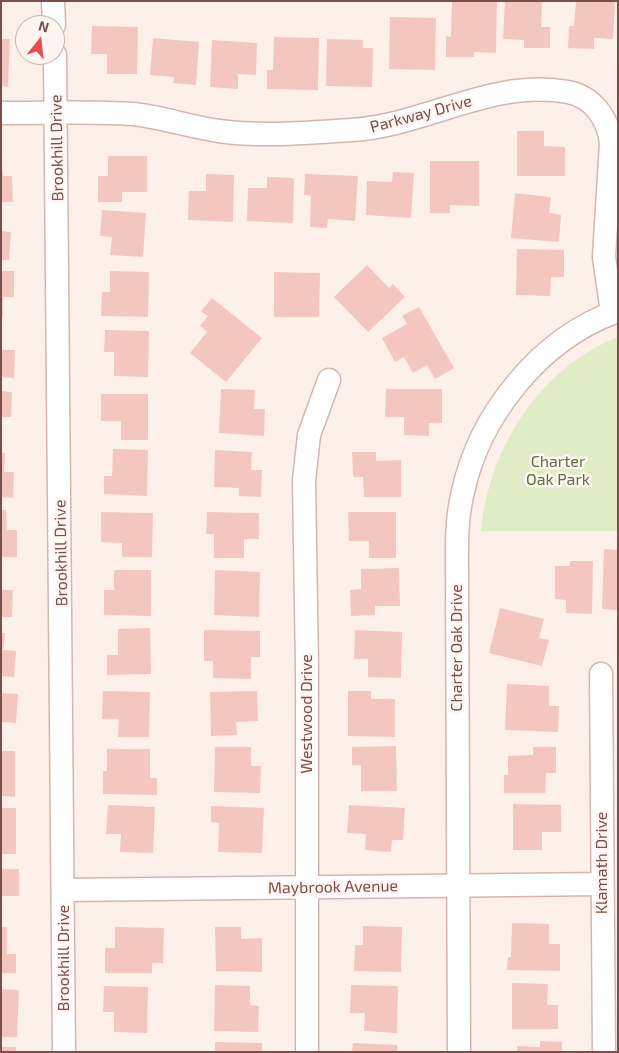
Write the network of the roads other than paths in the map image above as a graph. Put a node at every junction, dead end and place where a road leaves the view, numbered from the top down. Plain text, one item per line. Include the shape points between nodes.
1 (53, 1) edge
2 (54, 15) edge
3 (55, 65) edge
4 (1, 113) edge
5 (56, 113) junction
6 (615, 312) edge
7 (329, 380) dead end
8 (601, 674) dead end
9 (602, 884) junction
10 (457, 886) junction
11 (307, 888) junction
12 (64, 890) junction
13 (64, 1052) edge
14 (307, 1052) edge
15 (459, 1052) edge
16 (604, 1052) edge

1 - 2 street
3 - 5 street, Brookhill Drive
4 - 5 street, Parkway Drive
5 - 6 street, Parkway Drive via 133,114 218,131 287,134 385,126 508,91 532,89 575,94 591,102 609,131 604,257
5 - 12 street, Brookhill Drive
6 - 10 street, Charter Oak Drive via 552,350 514,388 494,414 468,471 458,520
7 - 11 street, Westwood Drive via 309,435 304,481
8 - 9 street, Klamath Drive
9 - 10 street, Maybrook Avenue
9 - 16 street, Klamath Drive
10 - 11 street, Maybrook Avenue
10 - 15 street, Charter Oak Drive
11 - 12 street, Maybrook Avenue
11 - 14 street, Westwood Drive
12 - 13 street, Brookhill Drive

